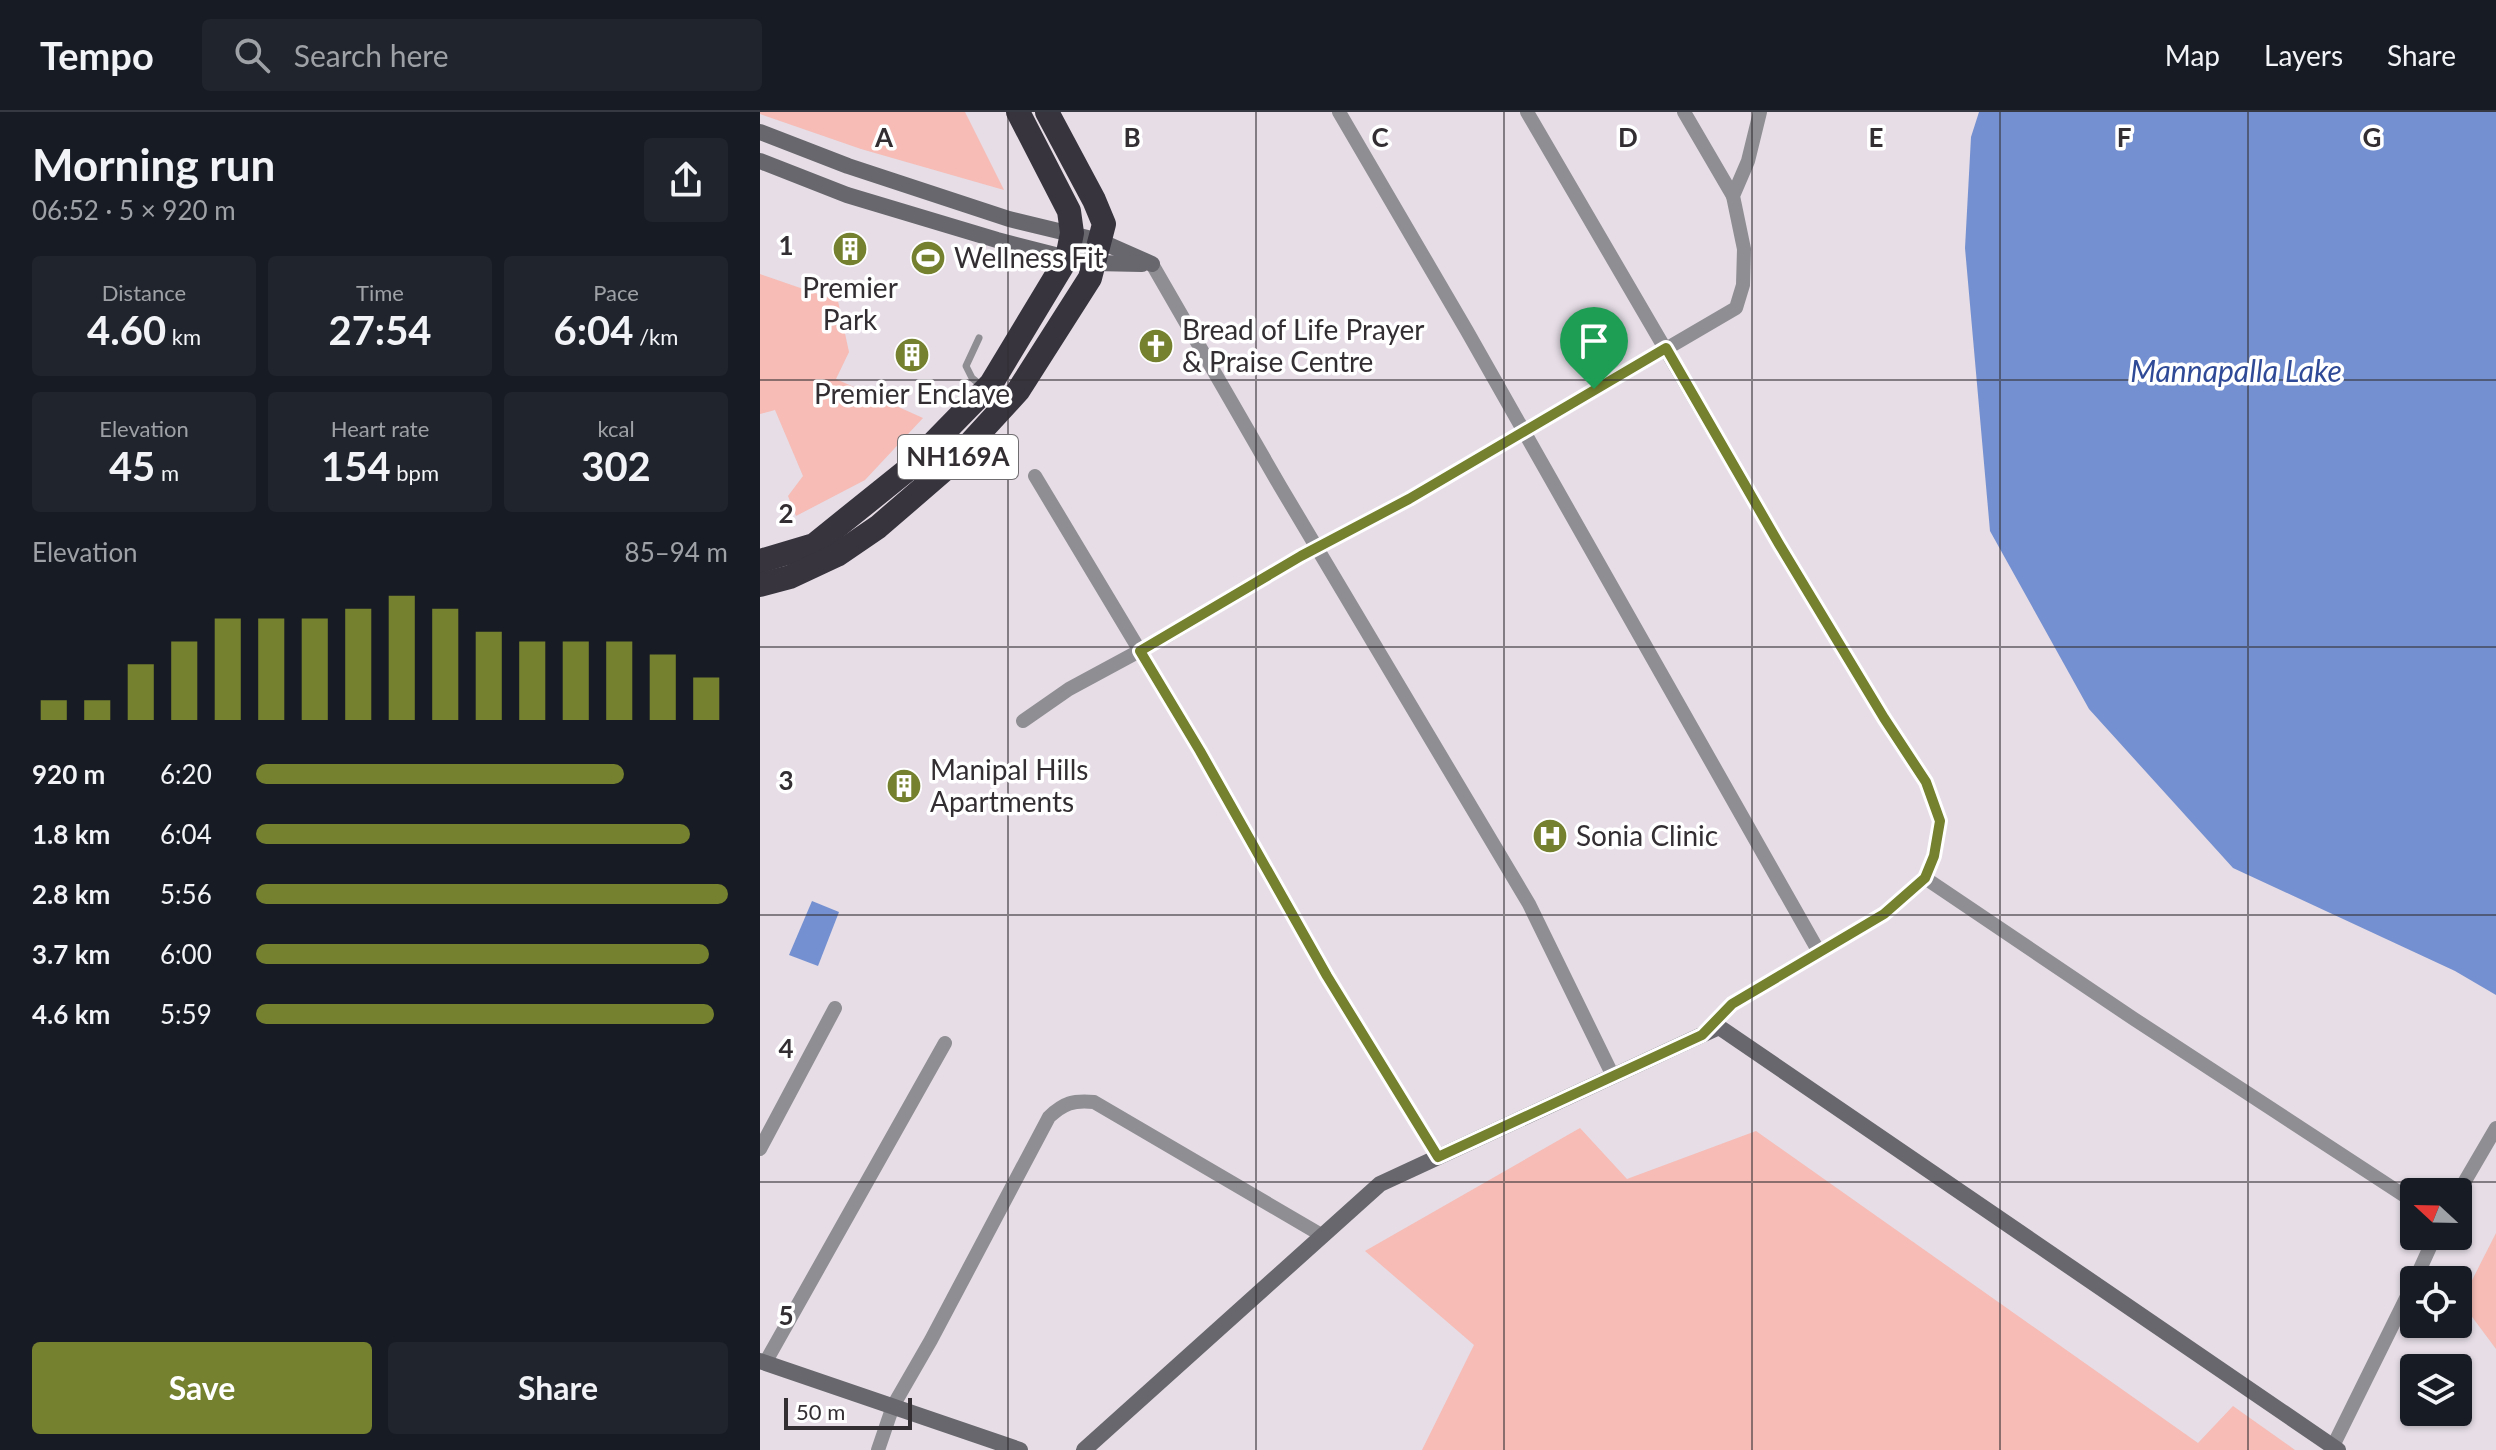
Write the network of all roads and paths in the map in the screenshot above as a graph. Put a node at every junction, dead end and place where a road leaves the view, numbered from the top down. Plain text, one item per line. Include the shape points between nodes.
1 (1018, 112) edge
2 (1047, 112) edge
3 (1339, 112) edge
4 (1527, 112) edge
5 (1684, 112) edge
6 (1760, 112) edge
7 (760, 132) edge
8 (760, 161) edge
9 (1733, 196) junction
10 (1072, 233) junction
11 (1097, 252) junction
12 (1067, 258) junction
13 (1152, 264) joint
14 (979, 338) dead end
15 (1666, 348) junction
16 (986, 389) junction
17 (1523, 430) junction
18 (1035, 476) dead end
19 (1317, 547) junction
20 (760, 561) edge
21 (760, 585) edge
22 (1140, 651) junction
23 (1023, 721) dead end
24 (1925, 878) junction
25 (1819, 952) junction
26 (835, 1008) dead end
27 (1702, 1035) junction
28 (945, 1043) dead end
29 (1613, 1076) junction
30 (2496, 1128) edge
31 (760, 1149) edge
32 (1438, 1157) junction
33 (2467, 1178) edge
34 (2400, 1193) edge
35 (1323, 1236) junction
36 (2400, 1312) edge
37 (763, 1362) edge
38 (893, 1406) junction
39 (2335, 1448) edge
40 (878, 1450) edge
41 (1020, 1450) edge
42 (1084, 1450) edge

1 - 10 highway, NH169A via 1069,211
2 - 11 highway via 1104,224
3 - 17 street
4 - 15 street
5 - 9 street
6 - 9 street
7 - 10 street via 1009,219
8 - 12 street via 847,195
9 - 15 street via 1744,249 1736,308
10 - 11 street
10 - 12 highway, NH169A
11 - 12 street
11 - 13 street
11 - 21 highway, NH169A via 1090,278 1018,391 951,464 837,555
12 - 16 highway, NH169A
13 - 19 street
14 - 16 lane via 966,366
15 - 17 street
15 - 24 street via 1926,782 1940,821
16 - 20 highway, NH169A via 906,471 814,545
17 - 19 street
17 - 25 street
18 - 22 street
19 - 22 street
19 - 29 street via 1529,904
22 - 23 street
22 - 32 street
24 - 25 street via 1884,914
24 - 34 street
25 - 27 street via 1732,1004
26 - 31 street
27 - 29 street
27 - 39 street via 1719,1027
28 - 37 street
29 - 32 street
30 - 33 street
32 - 35 street via 1380,1184
35 - 38 street via 1094,1102 1062,1105 1049,1117
35 - 42 street
36 - 39 street
37 - 38 street
38 - 40 street
38 - 41 street

